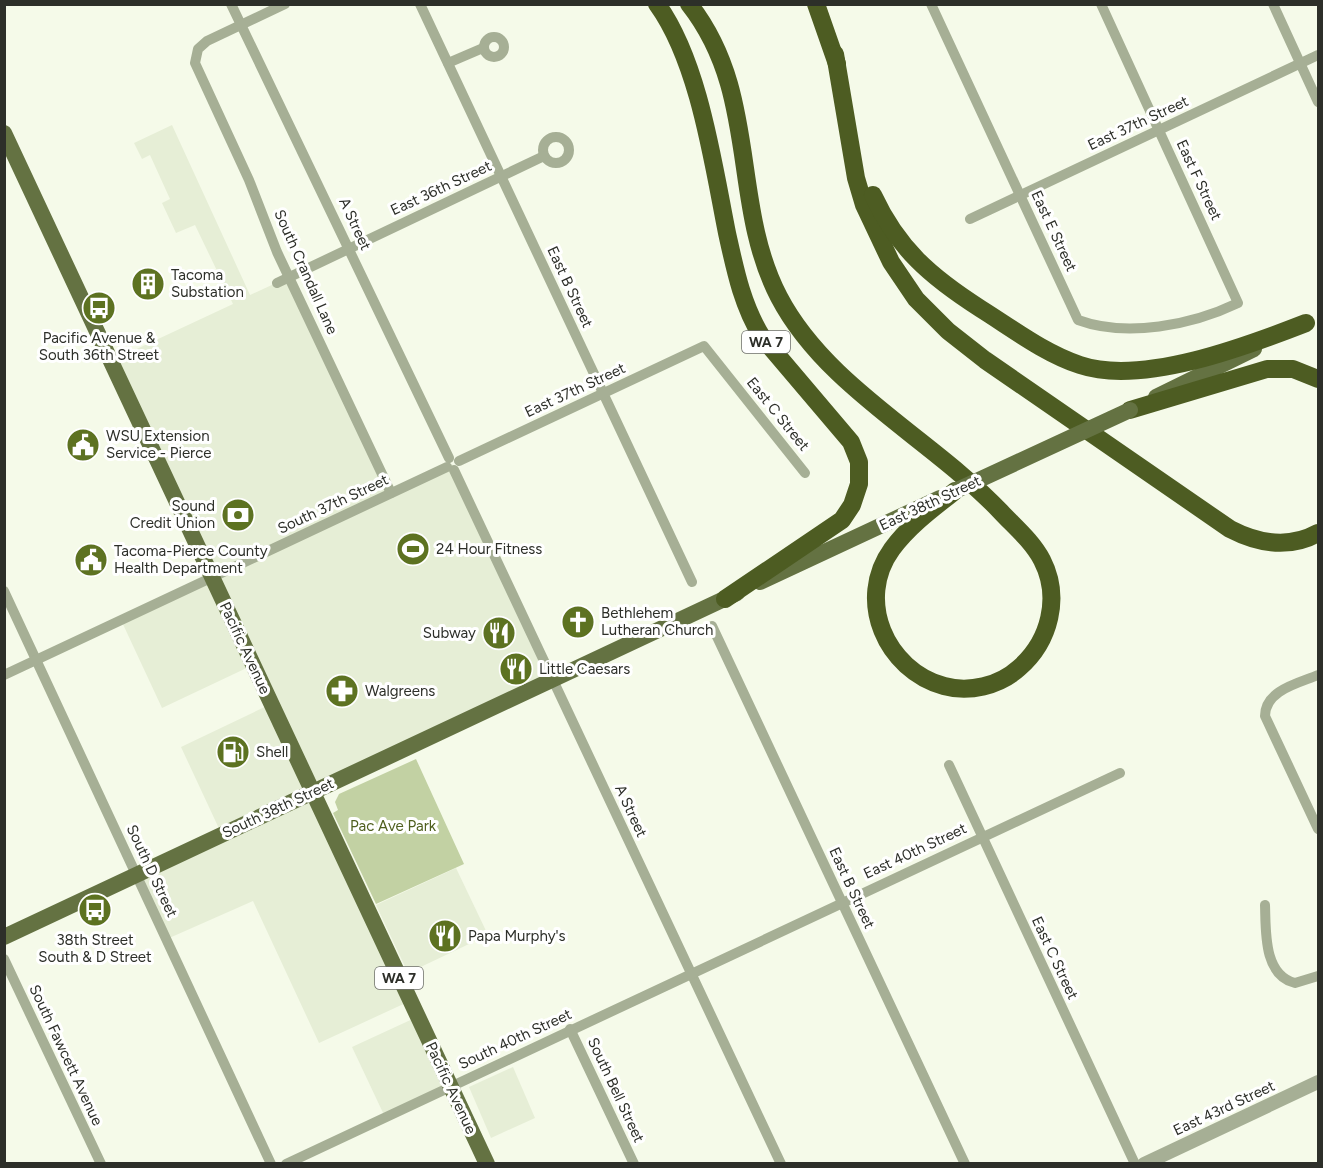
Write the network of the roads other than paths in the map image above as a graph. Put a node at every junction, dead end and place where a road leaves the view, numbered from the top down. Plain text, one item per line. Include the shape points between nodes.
1 (231, 4) edge
2 (285, 4) edge
3 (420, 4) edge
4 (657, 4) edge
5 (689, 4) edge
6 (816, 4) edge
7 (931, 4) edge
8 (1101, 4) edge
9 (1273, 4) edge
10 (243, 24) junction
11 (483, 48) dead end
12 (835, 54) junction
13 (1318, 55) edge
14 (448, 63) junction
15 (1301, 63) junction
16 (1318, 102) edge
17 (1160, 130) junction
18 (4, 132) edge
19 (544, 156) dead end
20 (501, 176) junction
21 (1021, 194) junction
22 (970, 219) dead end
23 (350, 248) junction
24 (289, 277) junction
25 (277, 283) dead end
26 (1238, 303) joint
27 (1306, 323) joint
28 (704, 346) joint
29 (1318, 379) edge
30 (603, 393) junction
31 (1130, 410) junction
32 (452, 464) junction
33 (805, 473) dead end
34 (955, 491) junction
35 (391, 493) junction
36 (1318, 533) edge
37 (212, 578) junction
38 (692, 582) dead end
39 (4, 591) edge
40 (724, 599) junction
41 (712, 626) dead end
42 (37, 660) junction
43 (4, 675) edge
44 (1318, 675) edge
45 (553, 680) junction
46 (949, 765) dead end
47 (1120, 773) dead end
48 (312, 792) junction
49 (1318, 829) edge
50 (981, 837) junction
51 (137, 874) junction
52 (842, 902) junction
53 (1265, 905) dead end
54 (4, 937) edge
55 (4, 959) edge
56 (691, 972) junction
57 (1318, 976) edge
58 (570, 1029) junction
59 (1318, 1082) edge
60 (450, 1086) junction
61 (101, 1164) edge
62 (271, 1164) edge
63 (286, 1164) edge
64 (487, 1164) edge
65 (634, 1164) edge
66 (781, 1164) edge
67 (965, 1164) edge
68 (1135, 1164) edge
69 (1144, 1164) edge

1 - 10 street, A Street
2 - 10 street
3 - 14 street, East B Street
4 - 40 highway, WA 7 via 676,39 705,126 736,273 753,322 848,438 860,467 856,496 842,520
5 - 34 highway via 724,64 741,128 758,241 788,313 820,354 993,503 1042,561 1052,605 1042,640 1013,673 973,688 940,685 902,663 881,630 877,611 876,587 892,550
6 - 12 highway
7 - 21 street, East E Street
8 - 17 street, East F Street
9 - 15 street
10 - 23 street, A Street
10 - 24 street, South Crandall Lane via 207,41 198,49 195,63
11 - 14 street
12 - 27 highway via 872,192 897,239 933,276 1039,347 1100,370 1146,369 1210,354
12 - 36 highway via 856,178 877,233 899,276 948,331 1247,538 1290,543
13 - 15 street, East 37th Street
14 - 20 street, East B Street
15 - 16 street
15 - 17 street, East 37th Street
17 - 21 street, East 37th Street
17 - 26 street, East F Street
18 - 37 main road, Pacific Avenue
19 - 20 street, East 36th Street
20 - 23 street, East 36th Street
20 - 30 street, East B Street
21 - 22 street, East 37th Street
21 - 26 street, East E Street via 1078,320 1110,329 1140,328 1174,323
23 - 24 street, East 36th Street
23 - 32 street, A Street
24 - 25 street, East 36th Street
24 - 35 street, South Crandall Lane
27 - 31 main road, East 38th Street / WA 7
28 - 30 street, East 37th Street
28 - 33 street, East C Street
29 - 31 highway via 1293,369 1267,369
30 - 32 street, East 37th Street
30 - 38 street, East B Street
31 - 34 main road, East 38th Street / WA 7, bridge
32 - 35 street, South 37th Street
32 - 45 street, A Street
34 - 40 main road, East 38th Street / WA 7
35 - 37 street, South 37th Street
37 - 42 street, South 37th Street
37 - 48 main road, Pacific Avenue
39 - 42 street, South D Street
40 - 45 main road, East 38th Street / WA 7
41 - 52 street, East B Street
42 - 43 street, South 37th Street
42 - 51 street, South D Street
44 - 49 street via 1276,694 1265,707 1267,724
45 - 48 main road, South 38th Street / WA 7
45 - 56 street, A Street
46 - 50 street, East C Street
47 - 50 street, East 40th Street
48 - 51 main road, South 38th Street / WA 7
48 - 60 main road, Pacific Avenue / WA 7
50 - 52 street, East 40th Street
50 - 68 street, East C Street
51 - 54 main road, South 38th Street
51 - 62 street, South D Street
52 - 56 street, East 40th Street
52 - 67 street, East B Street
53 - 57 street via 1267,948 1279,972 1295,983
55 - 61 street, South Fawcett Avenue
56 - 58 street, South 40th Street
56 - 66 street, A Street
58 - 60 street, South 40th Street
58 - 65 street, South Bell Street
59 - 69 street, East 43rd Street
60 - 63 street, South 40th Street
60 - 64 main road, Pacific Avenue / WA 7

